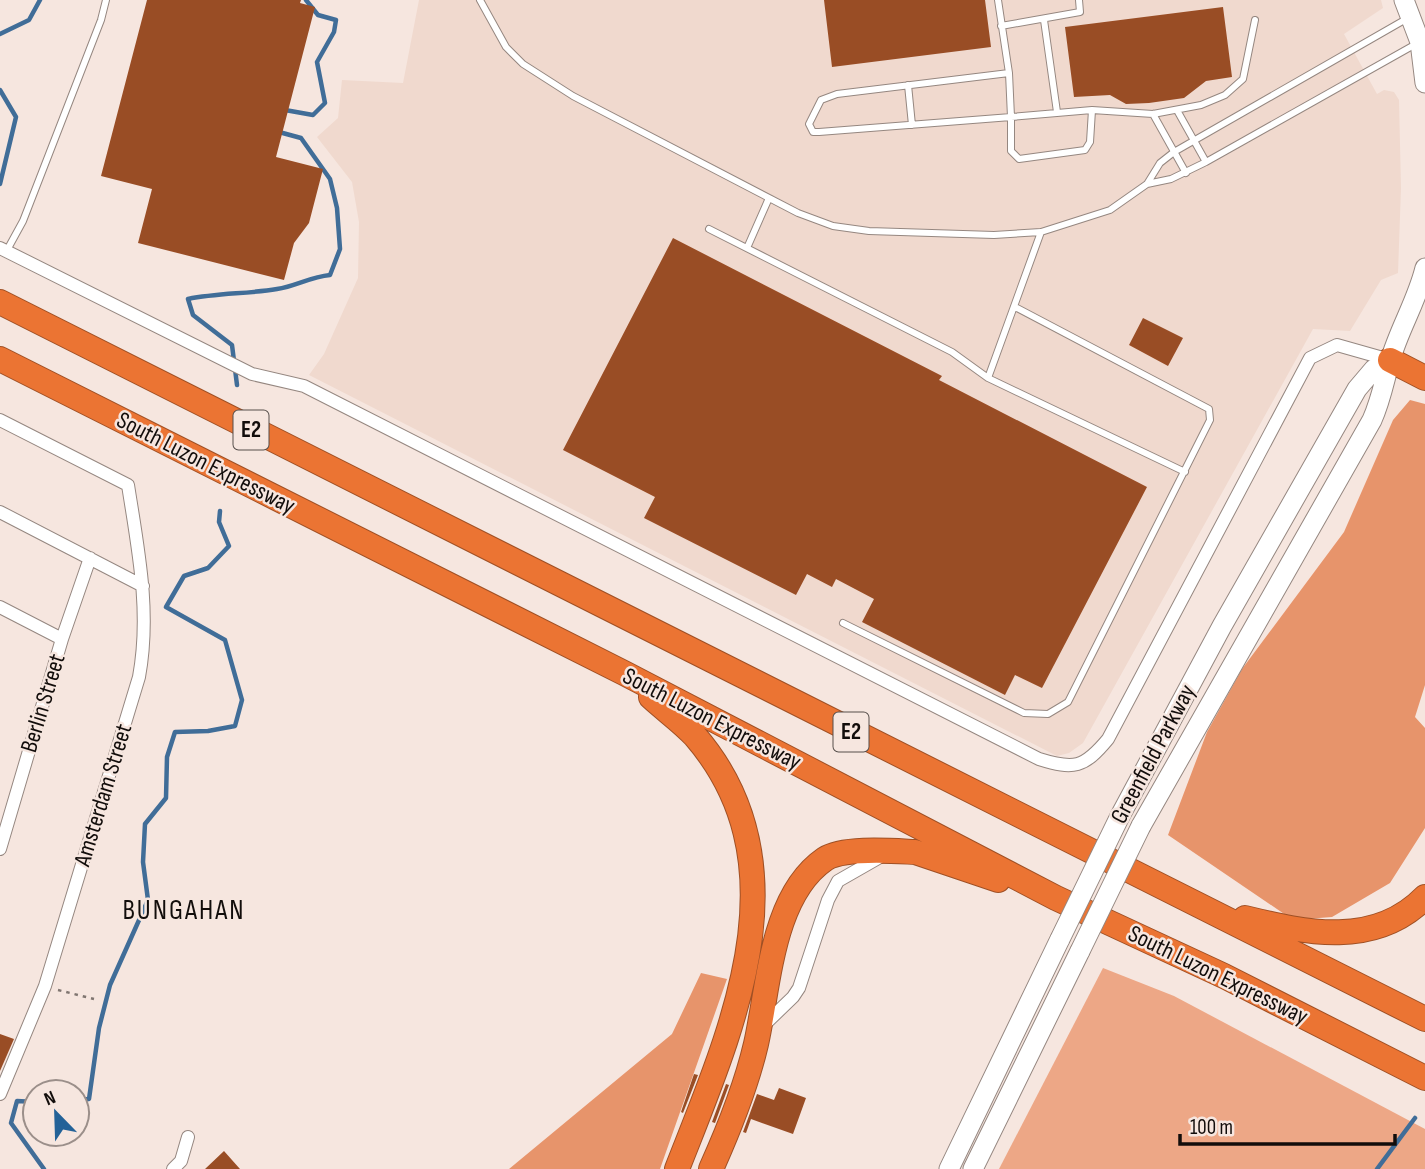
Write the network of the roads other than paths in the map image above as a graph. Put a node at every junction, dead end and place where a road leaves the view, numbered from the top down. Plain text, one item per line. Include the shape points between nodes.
1 (106, 0) edge
2 (480, 0) edge
3 (998, 0) edge
4 (1079, 0) edge
5 (1412, 10) edge
6 (1044, 20) junction
7 (1255, 20) dead end
8 (1001, 26) junction
9 (1423, 39) edge
10 (1009, 73) junction
11 (1425, 83) edge
12 (908, 85) junction
13 (1092, 110) junction
14 (1057, 111) junction
15 (1178, 111) junction
16 (1153, 114) junction
17 (1011, 117) junction
18 (912, 125) junction
19 (1193, 141) junction
20 (1174, 152) junction
21 (1206, 162) junction
22 (1186, 173) junction
23 (1147, 184) junction
24 (769, 198) junction
25 (709, 229) dead end
26 (1041, 232) junction
27 (747, 248) junction
28 (3, 250) edge
29 (1425, 268) edge
30 (0, 302) edge
31 (1017, 307) junction
32 (0, 359) edge
33 (1390, 360) junction
34 (988, 378) junction
35 (1425, 378) edge
36 (0, 420) edge
37 (1185, 472) junction
38 (0, 512) edge
39 (90, 558) junction
40 (143, 586) junction
41 (0, 607) edge
42 (843, 623) dead end
43 (62, 639) junction
44 (624, 673) junction
45 (0, 849) edge
46 (895, 851) junction
47 (1425, 897) edge
48 (1056, 898) junction
49 (1199, 906) junction
50 (1425, 1019) edge
51 (756, 1044) junction
52 (4, 1073) edge
53 (1425, 1078) edge
54 (0, 1094) edge
55 (188, 1137) dead end
56 (181, 1166) edge
57 (677, 1169) edge
58 (711, 1169) edge
59 (948, 1169) edge
60 (973, 1169) edge

1 - 28 lane via 23,221
2 - 24 lane via 506,47 523,64 584,102
3 - 8 lane
4 - 6 lane via 1080,12
5 - 9 main road
5 - 19 lane
6 - 8 lane
6 - 14 lane
7 - 15 lane via 1243,79 1225,95
8 - 10 lane
9 - 11 main road
9 - 21 lane
10 - 12 lane
10 - 17 lane
12 - 18 lane
12 - 18 lane via 825,97 809,124 813,132
13 - 14 lane
13 - 16 lane
13 - 17 lane via 1090,142 1085,150 1019,159 1011,151
14 - 17 lane
15 - 16 lane
15 - 19 lane
16 - 20 lane
17 - 18 lane
19 - 20 lane
19 - 21 lane
20 - 22 lane
20 - 23 lane via 1160,163
21 - 22 lane
22 - 23 lane
23 - 26 lane via 1110,209
24 - 26 lane via 833,226 869,231
24 - 27 lane
25 - 27 lane
26 - 31 lane
27 - 34 lane via 953,352
28 - 33 street via 253,374 304,386 1039,759 1065,766 1093,757 1108,739 1310,358 1338,345
29 - 33 main road, Greenfield Parkway
30 - 49 highway, South Luzon Expressway / E2
31 - 34 lane
31 - 37 lane via 1209,409 1210,420
32 - 44 highway, South Luzon Expressway / E2
33 - 35 highway
33 - 59 main road, Greenfield Parkway, bridge via 1374,369 1357,389 1222,626 1120,817
33 - 60 main road, Greenfield Parkway, bridge via 1382,399 1372,419 1141,826
34 - 37 lane
36 - 40 street, Amsterdam Street via 128,485
37 - 42 lane via 1068,702 1048,714 1024,713
38 - 39 street
39 - 40 street
39 - 43 street, Berlin Street
40 - 52 street, Amsterdam Street via 146,642 139,677 45,986
41 - 43 street
43 - 45 street, Berlin Street
44 - 48 highway, South Luzon Expressway / E2
44 - 57 highway via 710,756 738,808 754,872 753,915 739,991
46 - 48 highway via 915,852
46 - 51 street via 838,881 799,988 770,1017
46 - 51 highway via 827,857 810,872 772,951
47 - 49 highway via 1379,926 1335,933 1297,930
48 - 53 highway, South Luzon Expressway / E2 via 1224,976
49 - 50 highway, South Luzon Expressway / E2
51 - 58 highway via 730,1128
52 - 54 street, Amsterdam Street
55 - 56 street

